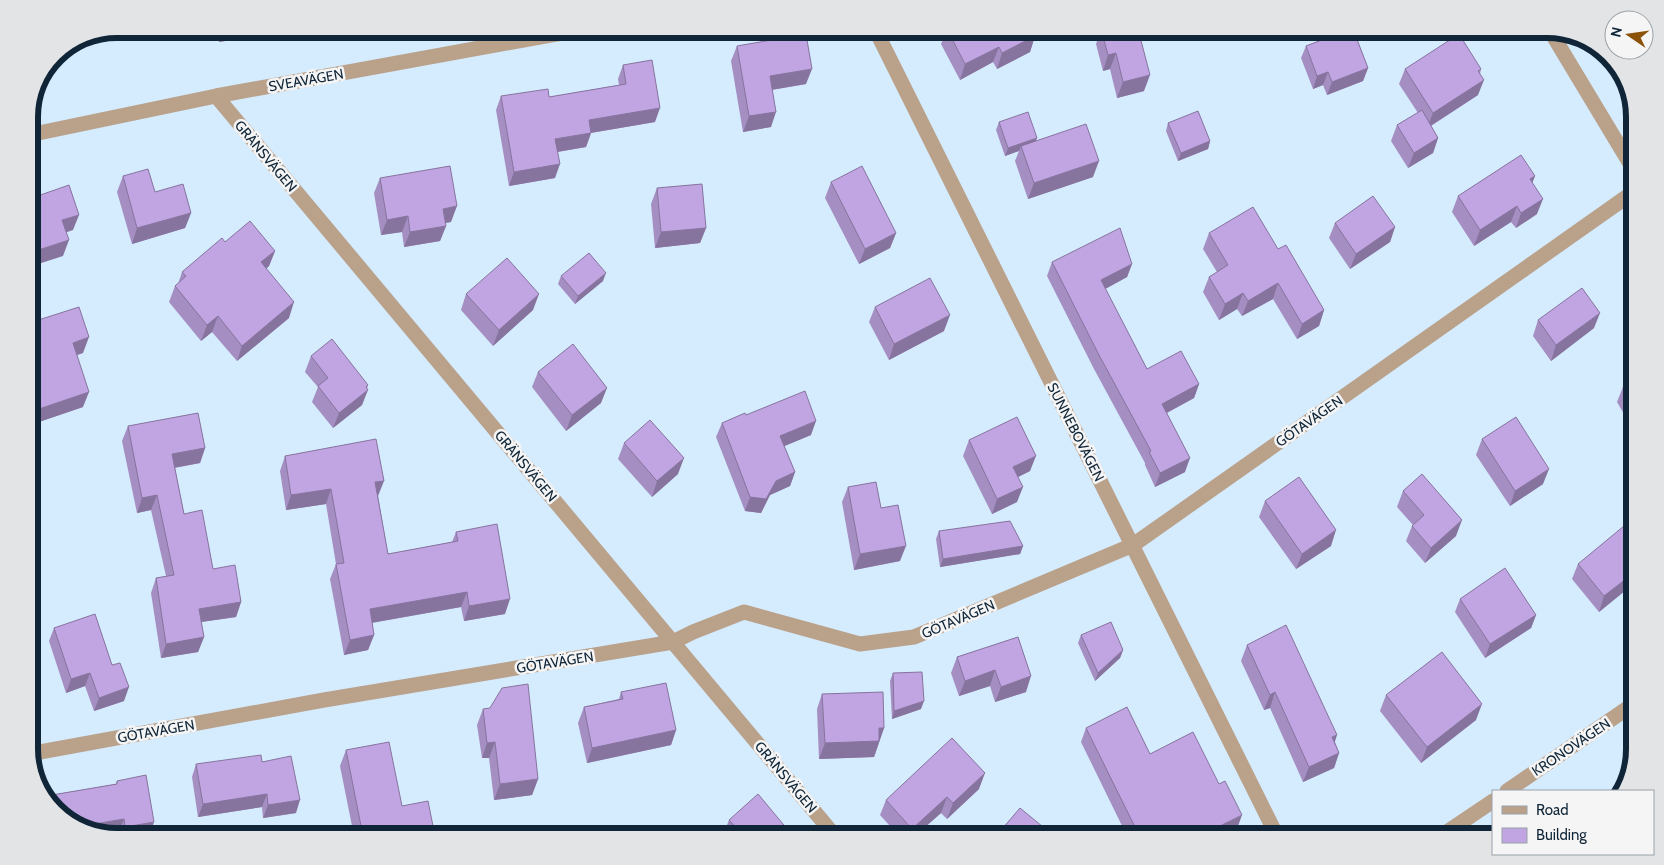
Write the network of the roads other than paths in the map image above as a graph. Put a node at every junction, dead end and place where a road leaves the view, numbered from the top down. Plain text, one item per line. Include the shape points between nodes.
1 (535, 38) edge
2 (879, 38) edge
3 (1555, 38) edge
4 (216, 96) junction
5 (38, 133) edge
6 (1626, 157) edge
7 (1626, 198) edge
8 (1132, 545) junction
9 (673, 642) junction
10 (1626, 709) edge
11 (38, 752) edge
12 (1508, 790) edge
13 (1492, 802) edge
14 (828, 828) edge
15 (1273, 828) edge
16 (1453, 828) edge

1 - 4 street, SVEAVÄGEN
2 - 8 street, SUNNEBOVÄGEN
3 - 6 street
4 - 5 street, SVEAVÄGEN
4 - 9 street, GRÄNSVÄGEN
7 - 8 street, GÖTAVÄGEN
8 - 9 street, GÖTAVÄGEN via 914,637 860,644 744,612
8 - 15 street, SUNNEBOVÄGEN
9 - 11 street, GÖTAVÄGEN via 324,700
9 - 14 street, GRÄNSVÄGEN
10 - 12 street, KRONOVÄGEN
13 - 16 street

